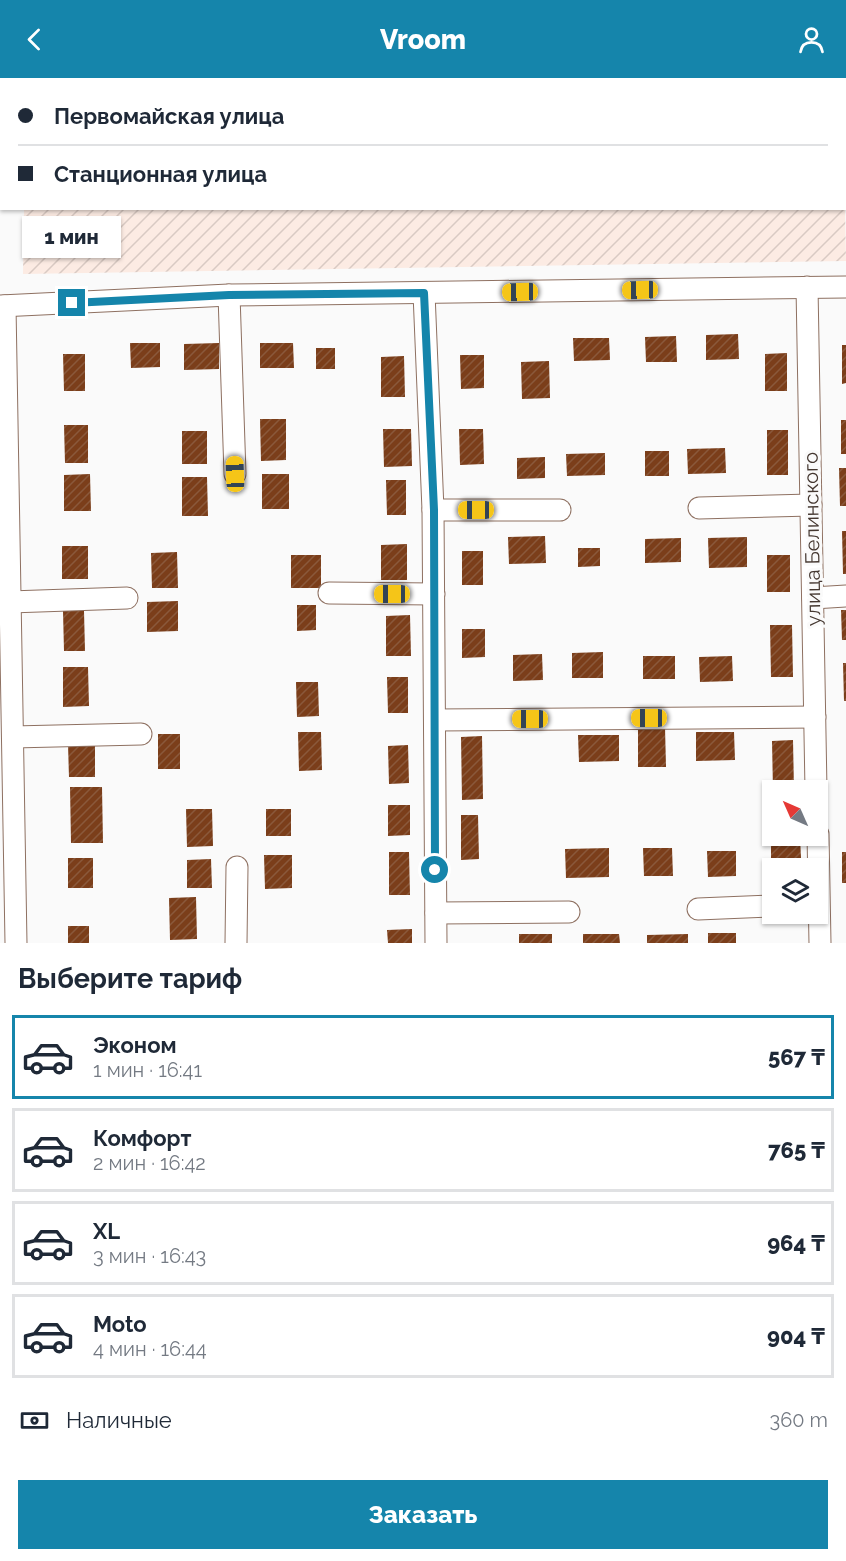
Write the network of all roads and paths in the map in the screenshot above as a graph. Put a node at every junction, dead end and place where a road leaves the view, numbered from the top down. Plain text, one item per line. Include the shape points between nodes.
1 (807, 287) junction
2 (846, 287) edge
3 (424, 293) junction
4 (229, 295) junction
5 (3, 306) edge
6 (235, 474) dead end
7 (811, 505) junction
8 (699, 508) dead end
9 (434, 510) junction
10 (560, 510) dead end
11 (5, 568) edge
12 (329, 593) dead end
13 (434, 594) junction
14 (846, 596) edge
15 (127, 597) dead end
16 (813, 598) junction
17 (10, 602) junction
18 (814, 717) junction
19 (435, 720) junction
20 (141, 734) dead end
21 (12, 737) junction
22 (816, 780) edge
23 (7, 829) edge
24 (237, 867) dead end
25 (762, 906) edge
26 (698, 909) dead end
27 (568, 912) dead end
28 (436, 913) junction
29 (819, 924) edge
30 (16, 943) edge
31 (236, 943) edge
32 (436, 943) edge
33 (820, 943) edge

1 - 2 street
1 - 3 street
1 - 7 street, улица Белинского
3 - 4 street
3 - 9 street
4 - 5 street
4 - 6 street
5 - 11 street
7 - 8 street
7 - 16 street, улица Белинского
9 - 10 street
9 - 13 street
11 - 17 street
12 - 13 street
13 - 19 street
14 - 16 street
15 - 17 street
16 - 18 street, улица Белинского
17 - 21 street
18 - 19 street
18 - 22 street, улица Белинского
19 - 28 street
20 - 21 street
21 - 23 street
23 - 30 street
24 - 31 street
25 - 26 street
27 - 28 street
28 - 32 street
29 - 33 street

